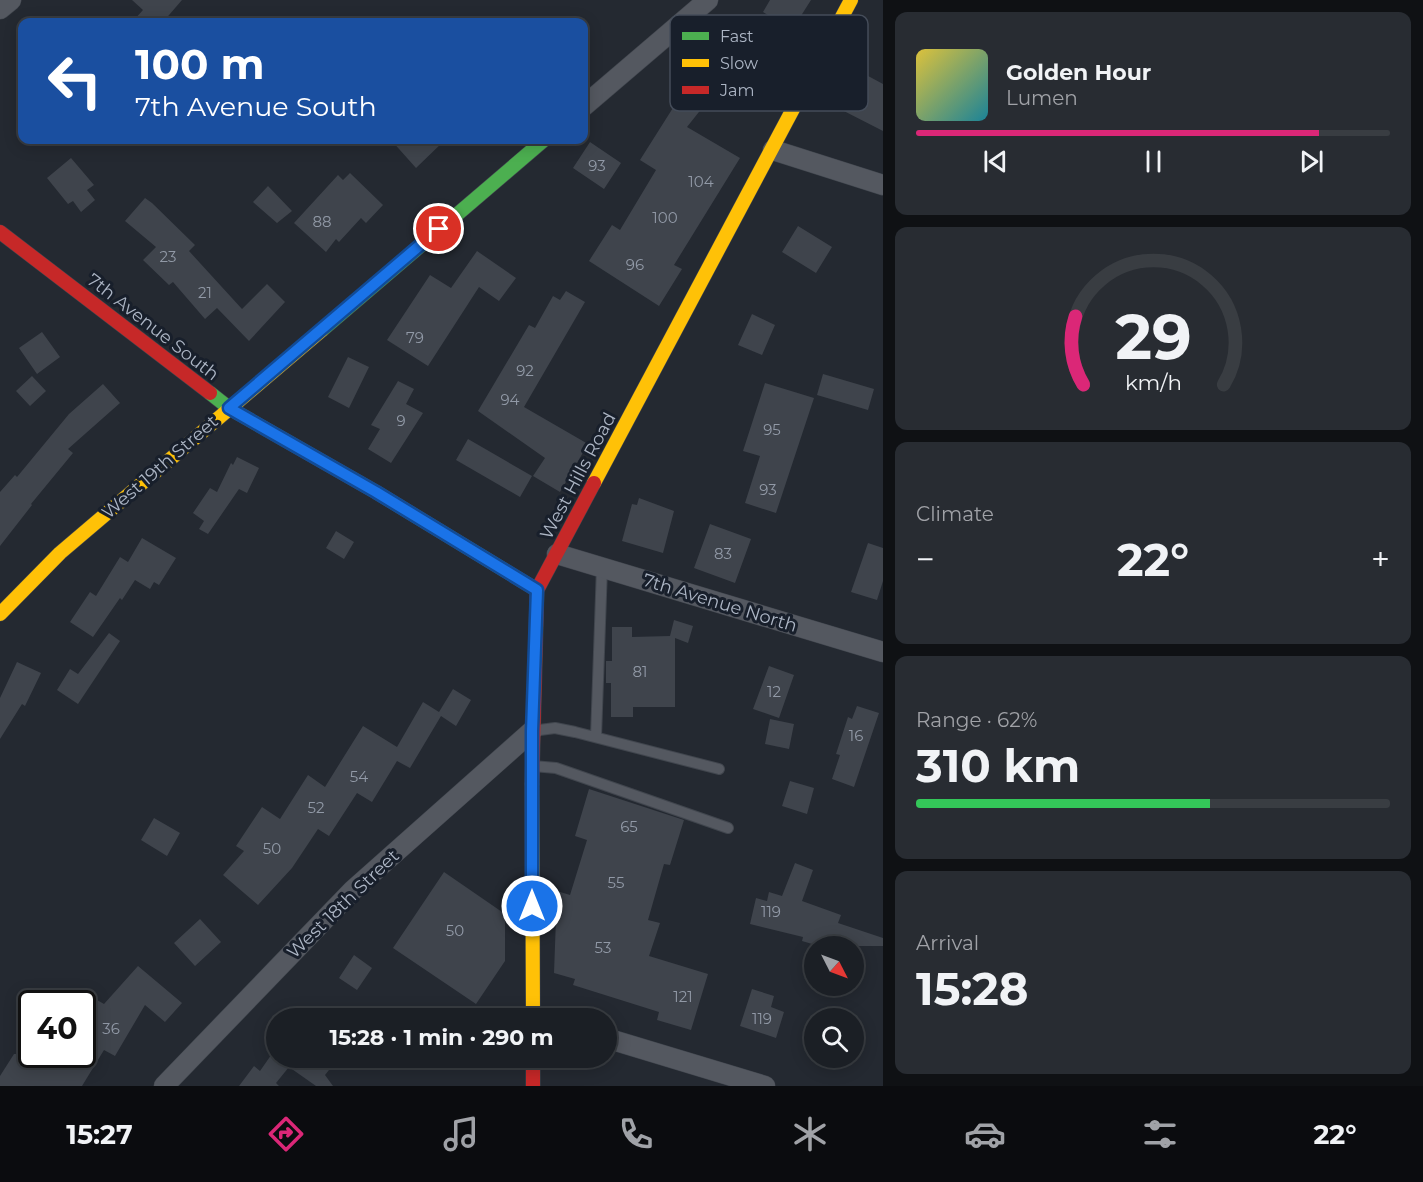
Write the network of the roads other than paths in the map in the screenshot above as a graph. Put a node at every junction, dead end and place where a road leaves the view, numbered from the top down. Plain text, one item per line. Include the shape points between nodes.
1 (11, 0) edge
2 (708, 0) edge
3 (851, 0) edge
4 (0, 9) edge
5 (690, 15) edge
6 (843, 15) edge
7 (670, 32) edge
8 (588, 103) edge
9 (793, 111) edge
10 (539, 144) edge
11 (773, 150) junction
12 (883, 185) edge
13 (0, 232) edge
14 (229, 408) junction
15 (557, 554) junction
16 (602, 567) junction
17 (537, 590) junction
18 (0, 614) edge
19 (883, 652) edge
20 (532, 731) junction
21 (596, 737) junction
22 (532, 766) junction
23 (719, 769) dead end
24 (728, 828) dead end
25 (533, 1008) edge
26 (617, 1041) edge
27 (533, 1068) edge
28 (164, 1086) edge
29 (533, 1086) edge
30 (765, 1086) edge

1 - 4 street
2 - 5 street
3 - 6 street, West Hills Road
7 - 8 street
9 - 11 street, West Hills Road
10 - 14 street, West 19th Street
11 - 12 street
11 - 15 street, West Hills Road
13 - 14 street, 7th Avenue South
14 - 17 street, 7th Avenue South
14 - 18 street, West 19th Street via 60,553
15 - 16 street, 7th Avenue North
15 - 17 street, West Hills Road
16 - 19 street, 7th Avenue North
16 - 21 lane
17 - 20 street, West Hills Road
20 - 21 lane via 555,728
20 - 22 street, West Hills Road
20 - 28 street, West 18th Street via 353,890
21 - 23 lane
22 - 24 lane via 556,768
22 - 25 street, West Hills Road
26 - 30 street
27 - 29 street

